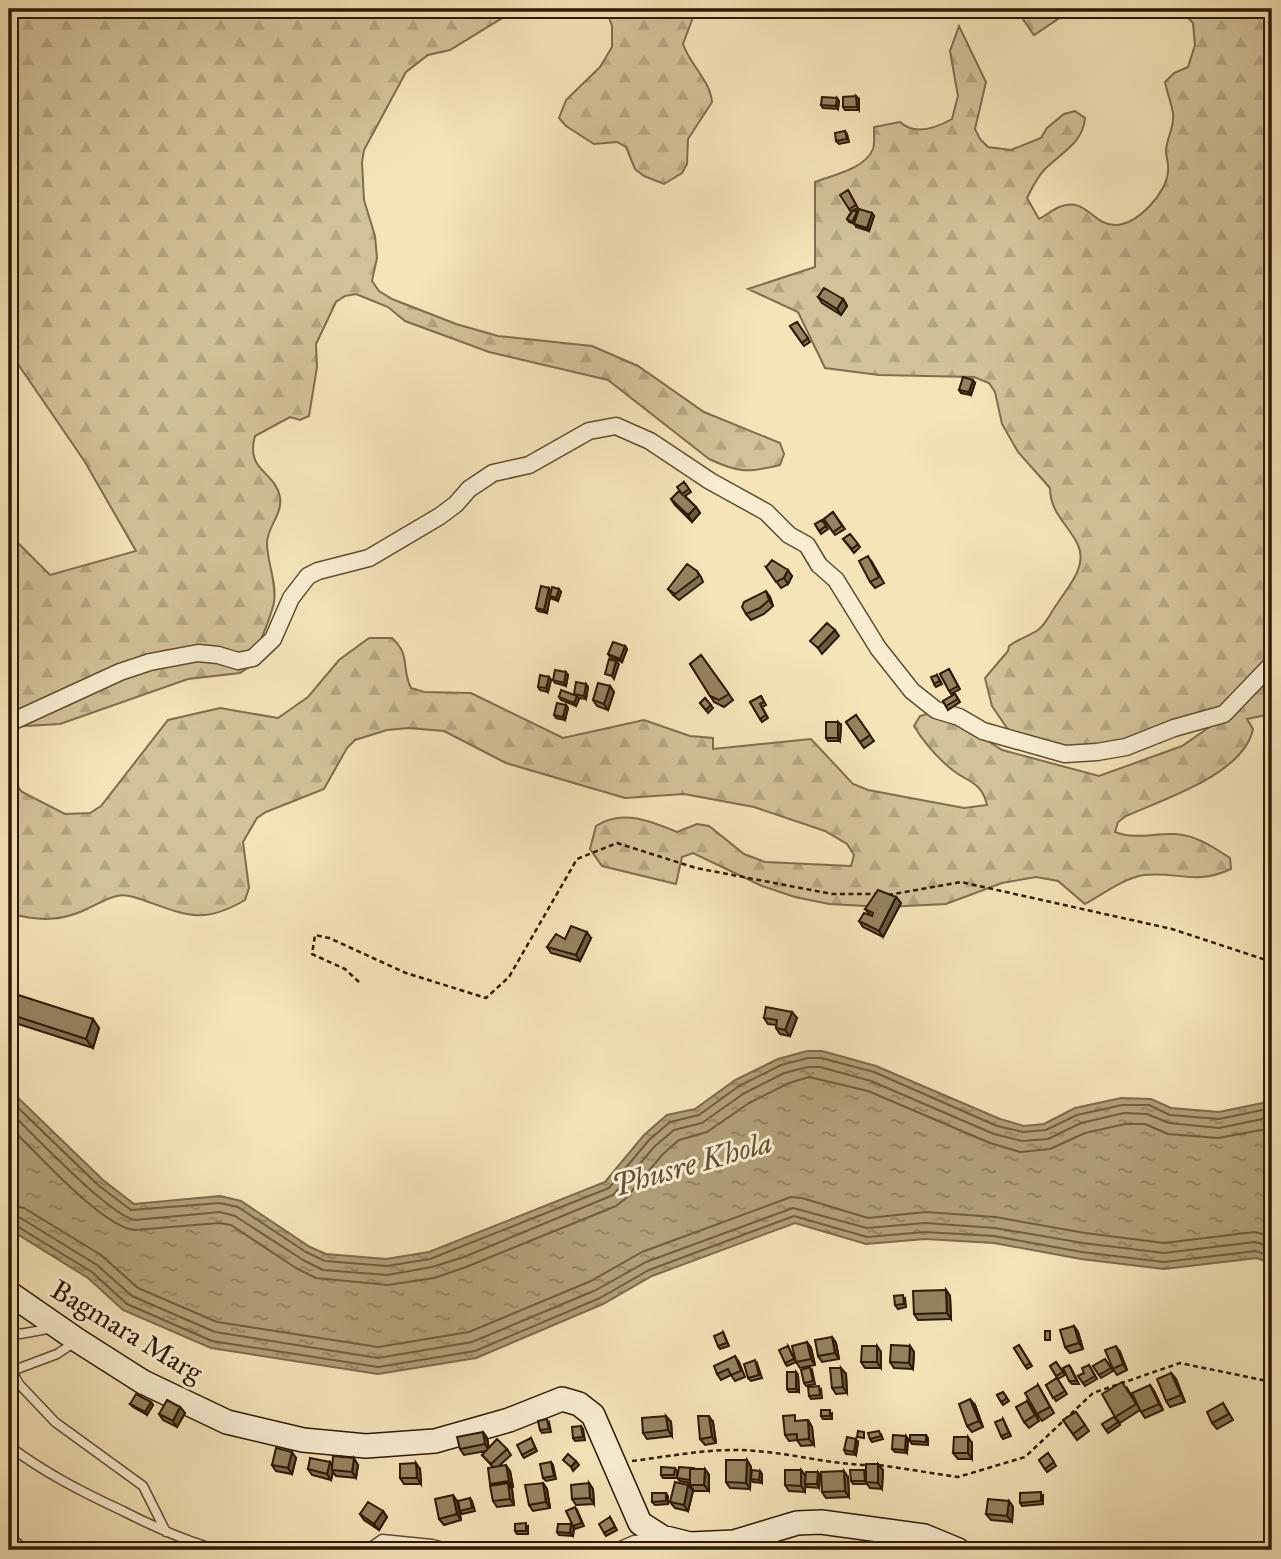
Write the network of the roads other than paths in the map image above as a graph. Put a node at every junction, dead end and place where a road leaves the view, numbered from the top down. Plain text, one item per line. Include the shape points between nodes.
1 (1272, 663) edge
2 (9, 723) edge
3 (9, 1293) edge
4 (9, 1329) edge
5 (68, 1333) junction
6 (10, 1372) edge
7 (9, 1387) edge
8 (9, 1446) edge
9 (166, 1532) junction
10 (9, 1536) edge
11 (662, 1537) junction
12 (25, 1550) edge
13 (219, 1550) edge
14 (366, 1550) edge
15 (456, 1550) edge
16 (611, 1550) edge
17 (958, 1550) edge

1 - 2 street via 1224,714 1126,747 1065,754 983,731 936,710 912,691 807,545 766,512 650,441 616,426 589,431 529,465 493,473 440,516 369,558 308,576 291,598 273,639 253,658 238,661 198,653 150,662
3 - 5 main road, Bagmara Marg
4 - 5 lane via 20,1334
5 - 6 lane via 57,1354
5 - 11 main road, Bagmara Marg via 143,1382 228,1422 303,1440 366,1446 435,1441 562,1399 579,1404 593,1415 640,1523
6 - 7 lane
6 - 9 lane via 55,1422 143,1486
8 - 9 lane via 67,1485
9 - 13 lane
10 - 12 lane
11 - 16 lane via 634,1540
11 - 17 main road, Bagmara Marg via 690,1544 734,1542 797,1523 821,1522 924,1536
14 - 15 lane via 382,1539

